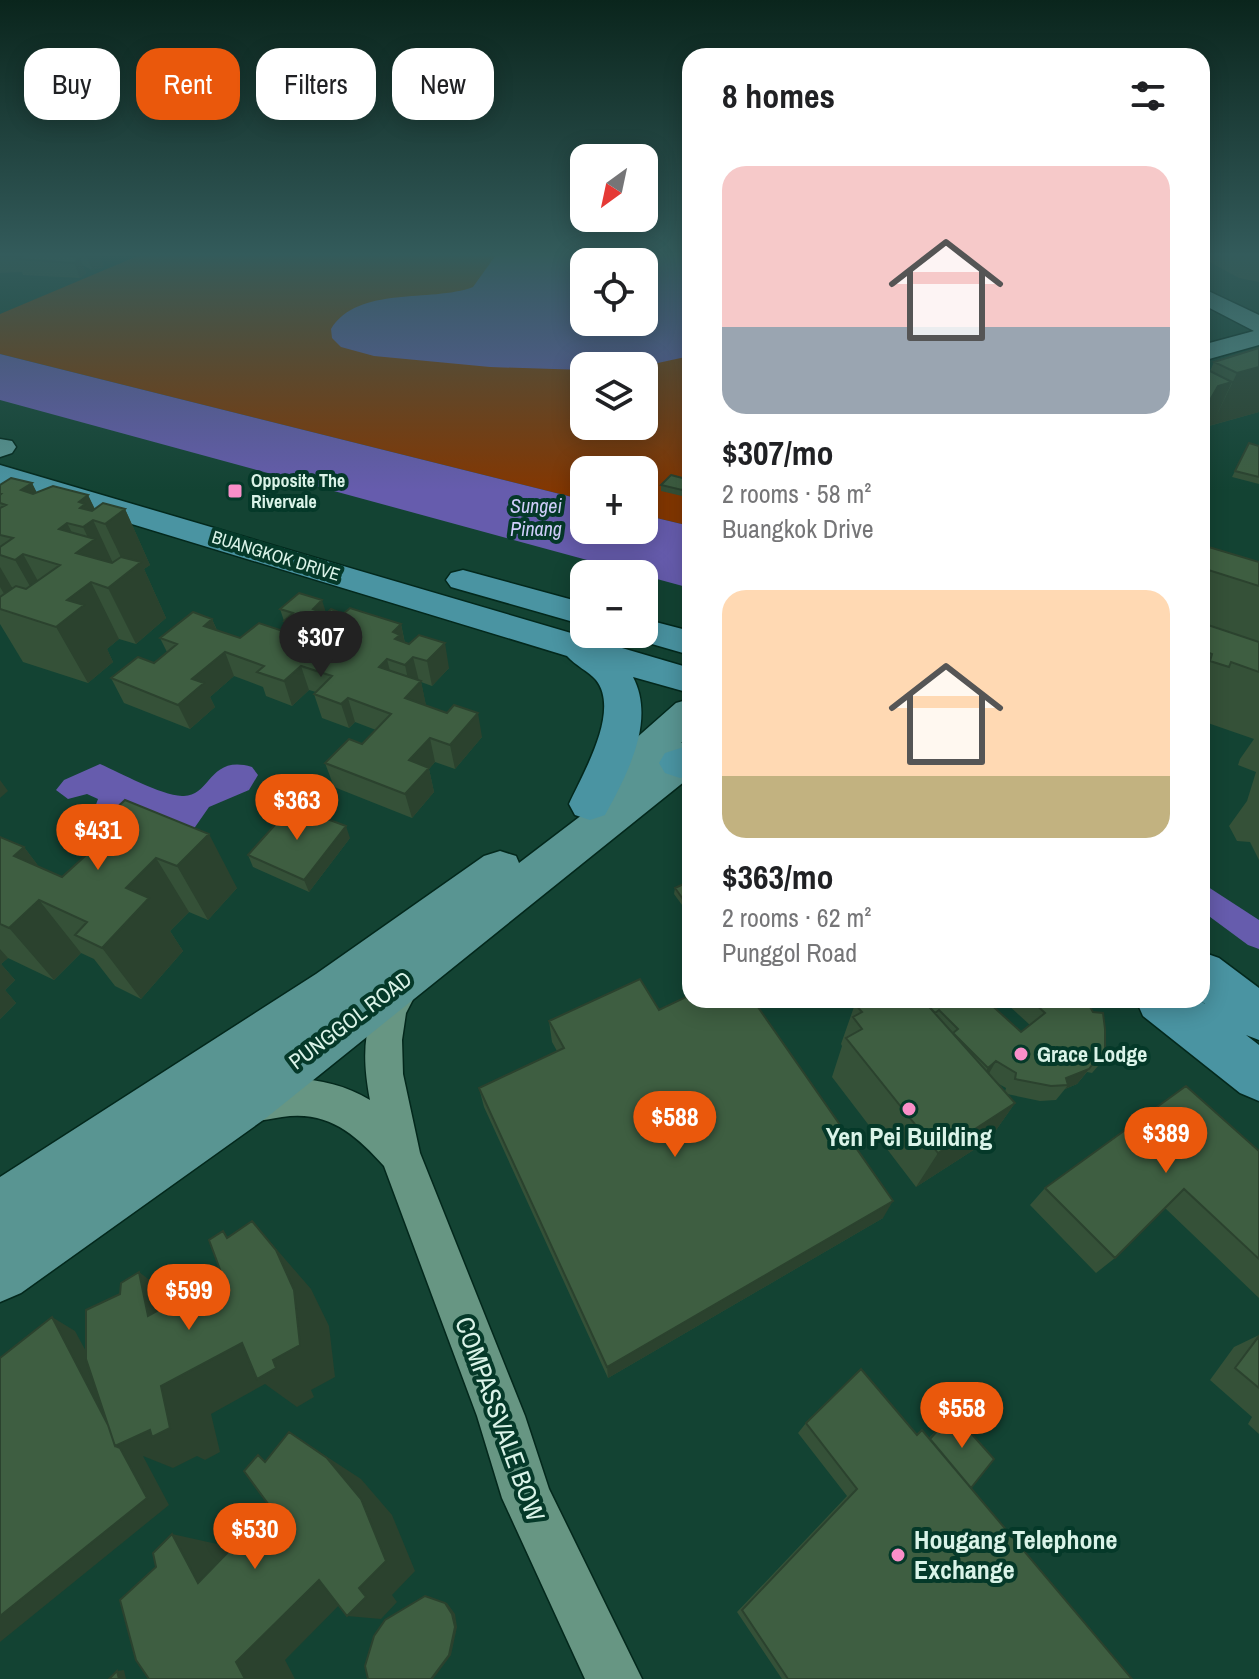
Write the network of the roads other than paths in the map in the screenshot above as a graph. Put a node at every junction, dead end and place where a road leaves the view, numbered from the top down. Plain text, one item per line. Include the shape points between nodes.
1 (1233, 333) edge
2 (1210, 344) edge
3 (1210, 347) edge
4 (1259, 353) edge
5 (4, 462) edge
6 (330, 542) dead end
7 (435, 572) dead end
8 (570, 626) edge
9 (570, 627) edge
10 (658, 630) edge
11 (682, 631) edge
12 (658, 633) edge
13 (682, 641) edge
14 (593, 648) edge
15 (619, 648) edge
16 (682, 677) edge
17 (682, 719) edge
18 (682, 763) edge
19 (590, 804) junction
20 (408, 975) junction
21 (1210, 979) edge
22 (1171, 1008) edge
23 (1259, 1017) edge
24 (1259, 1076) edge
25 (241, 1105) junction
26 (400, 1153) junction
27 (0, 1211) edge
28 (0, 1272) edge
29 (614, 1679) edge

1 - 2 main road
3 - 4 main road
5 - 6 main road, BUANGKOK DRIVE
5 - 9 main road, BUANGKOK DRIVE
7 - 8 main road, BUANGKOK DRIVE
10 - 11 main road
12 - 13 main road
14 - 19 main road via 626,703
15 - 16 main road, BUANGKOK DRIVE
17 - 19 main road, PUNGGOL ROAD
18 - 20 main road, PUNGGOL ROAD
19 - 27 main road, PUNGGOL ROAD via 334,989
20 - 25 main road, PUNGGOL ROAD
20 - 26 street, COMPASSVALE BOW via 388,1012 383,1040 384,1074
21 - 23 main road
22 - 24 main road
25 - 26 street, COMPASSVALE BOW via 310,1096 334,1101 375,1127
25 - 28 main road, PUNGGOL ROAD
26 - 29 street, COMPASSVALE BOW via 527,1498

